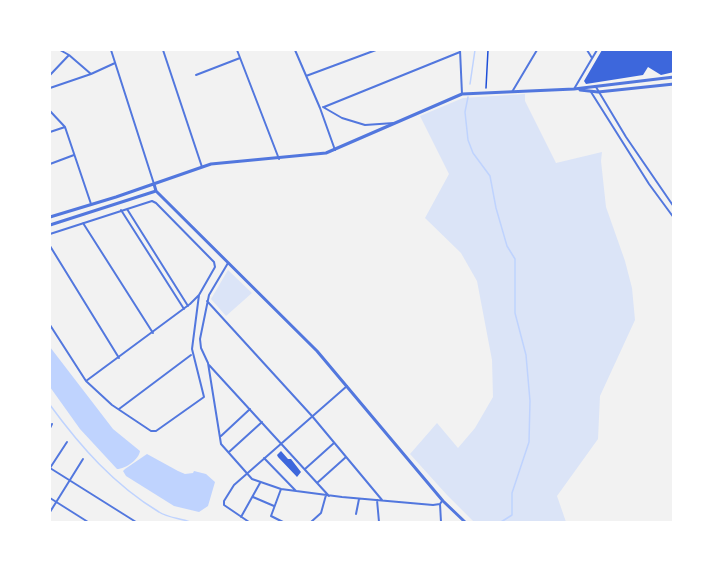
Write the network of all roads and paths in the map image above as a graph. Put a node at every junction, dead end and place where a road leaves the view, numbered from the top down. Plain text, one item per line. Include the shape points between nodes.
1 (60, 50) edge
2 (111, 50) edge
3 (163, 50) edge
4 (237, 50) edge
5 (295, 50) edge
6 (376, 50) edge
7 (488, 50) edge
8 (537, 50) edge
9 (587, 50) edge
10 (597, 50) edge
11 (460, 51) edge
12 (69, 55) junction
13 (240, 58) junction
14 (592, 58) junction
15 (115, 63) junction
16 (91, 74) junction
17 (50, 75) edge
18 (196, 75) dead end
19 (306, 76) junction
20 (674, 77) edge
21 (674, 84) edge
22 (50, 87) edge
23 (574, 89) junction
24 (597, 89) junction
25 (589, 90) junction
26 (486, 92) junction
27 (512, 92) junction
28 (462, 94) junction
29 (322, 107) junction
30 (50, 111) edge
31 (395, 123) junction
32 (65, 127) junction
33 (50, 132) edge
34 (335, 150) junction
35 (74, 155) junction
36 (279, 159) junction
37 (50, 164) edge
38 (202, 167) junction
39 (154, 184) junction
40 (156, 191) junction
41 (92, 204) junction
42 (674, 207) edge
43 (126, 208) junction
44 (122, 210) junction
45 (50, 212) edge
46 (51, 217) edge
47 (674, 218) edge
48 (83, 223) junction
49 (50, 225) edge
50 (50, 234) edge
51 (50, 246) edge
52 (228, 263) junction
53 (199, 295) junction
54 (207, 301) junction
55 (189, 305) junction
56 (184, 309) junction
57 (196, 312) junction
58 (50, 325) edge
59 (153, 333) junction
60 (192, 354) junction
61 (119, 358) junction
62 (208, 363) junction
63 (86, 381) junction
64 (347, 386) junction
65 (119, 409) junction
66 (250, 409) junction
67 (312, 416) junction
68 (262, 422) junction
69 (220, 436) junction
70 (67, 442) dead end
71 (281, 443) junction
72 (334, 443) junction
73 (229, 452) junction
74 (346, 457) junction
75 (83, 459) dead end
76 (264, 459) junction
77 (50, 468) edge
78 (305, 470) junction
79 (248, 474) junction
80 (69, 481) junction
81 (261, 483) junction
82 (317, 483) junction
83 (281, 489) junction
84 (297, 492) junction
85 (328, 495) junction
86 (253, 497) junction
87 (50, 498) edge
88 (359, 498) junction
89 (377, 500) junction
90 (382, 500) junction
91 (56, 502) junction
92 (442, 502) junction
93 (274, 506) junction
94 (50, 512) edge
95 (356, 514) dead end
96 (241, 517) junction
97 (88, 522) edge
98 (136, 522) edge
99 (249, 522) edge
100 (283, 522) edge
101 (311, 522) edge
102 (379, 522) edge
103 (441, 522) edge
104 (465, 522) edge

1 - 12 street
2 - 15 street
3 - 38 street
4 - 13 street
5 - 19 street
6 - 19 street
7 - 26 path
8 - 27 street
9 - 14 street
10 - 14 street
11 - 28 street
11 - 29 street
12 - 16 street
12 - 17 street
13 - 18 street
13 - 36 street
14 - 23 street
15 - 16 street
15 - 39 street
16 - 22 street
19 - 29 street
20 - 24 street
21 - 24 street
23 - 25 street
23 - 27 street
24 - 25 street
24 - 42 street
25 - 47 street
26 - 27 street
26 - 28 street
28 - 31 street
29 - 31 street via 359,123
29 - 34 street
30 - 32 street
31 - 34 street
32 - 33 street
32 - 35 street
34 - 36 street
35 - 37 street
35 - 41 street
36 - 38 street
38 - 39 street
39 - 40 street
39 - 41 street
40 - 49 street
40 - 52 street
41 - 46 street
43 - 44 street
43 - 53 street via 148,201 156,203 213,260 215,267
43 - 55 street
44 - 48 street
44 - 56 street
45 - 46 street
48 - 50 street
48 - 59 street
51 - 61 street
52 - 54 street
52 - 64 street
53 - 55 street
53 - 57 street
54 - 62 street via 200,343
54 - 67 street
55 - 56 street
55 - 57 street
56 - 59 street
57 - 60 street
58 - 63 street
59 - 61 street
60 - 65 street
60 - 65 street via 205,394 198,403 156,431
61 - 63 street
62 - 66 street
62 - 69 street
63 - 65 street
64 - 67 street
64 - 92 street
66 - 68 street
66 - 69 street
67 - 71 street
67 - 72 street
68 - 71 street
68 - 73 street
69 - 73 street via 221,444
70 - 77 street
71 - 76 street
71 - 78 street
72 - 74 street
72 - 78 street
73 - 79 street
74 - 82 street
74 - 90 street
75 - 80 street
76 - 79 street
76 - 84 street
77 - 80 street
78 - 82 street
79 - 81 street
79 - 96 street via 224,501 225,507
80 - 91 street
80 - 98 street
81 - 83 street
81 - 86 street
82 - 85 street
83 - 84 street
83 - 93 street
84 - 85 street
85 - 88 street
85 - 101 street via 322,512
86 - 93 street
86 - 96 street
87 - 91 street
88 - 89 street
88 - 95 street
89 - 90 street
89 - 102 street
90 - 92 street via 434,505
91 - 94 street
91 - 97 street
92 - 103 street
92 - 104 street
93 - 100 street via 271,516
96 - 99 street

